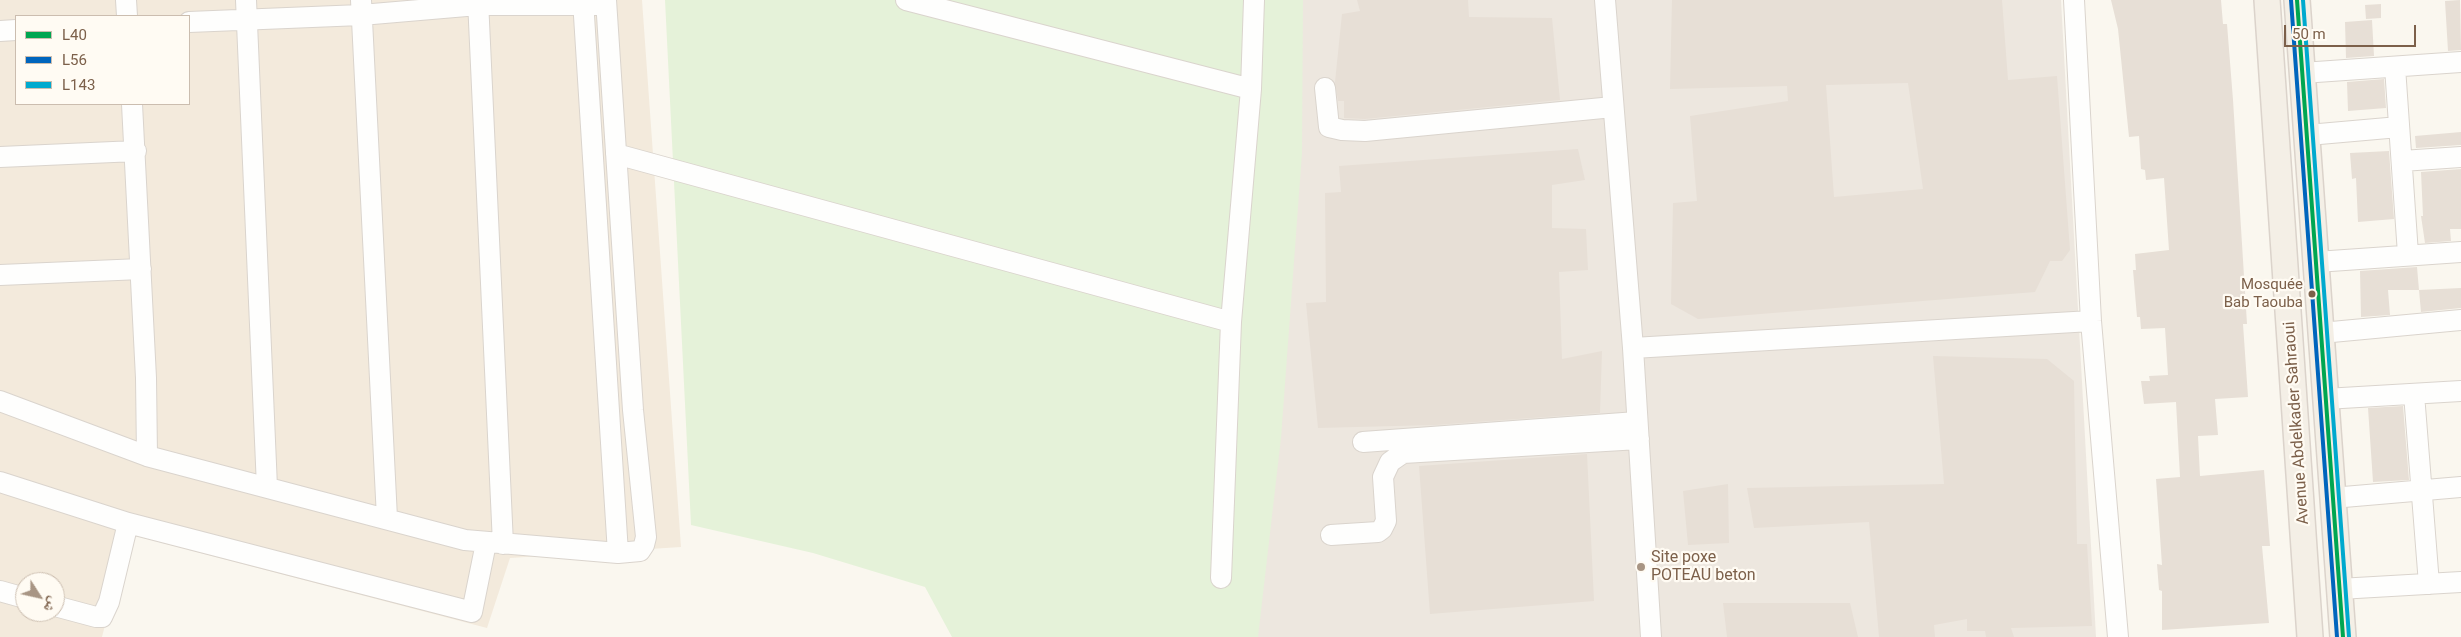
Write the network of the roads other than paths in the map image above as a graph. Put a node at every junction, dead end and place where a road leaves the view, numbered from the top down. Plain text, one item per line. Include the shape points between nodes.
1 (126, 0) edge
2 (906, 0) edge
3 (1254, 0) edge
4 (1605, 0) edge
5 (2074, 0) edge
6 (2267, 0) edge
7 (2297, 0) edge
8 (478, 2) edge
9 (606, 2) edge
10 (583, 3) edge
11 (361, 7) edge
12 (246, 10) edge
13 (127, 15) edge
14 (190, 22) edge
15 (15, 30) edge
16 (0, 31) edge
17 (2461, 62) edge
18 (2395, 67) junction
19 (2302, 73) junction
20 (1325, 88) dead end
21 (1252, 89) junction
22 (132, 105) edge
23 (1612, 107) junction
24 (2399, 127) junction
25 (2308, 135) junction
26 (136, 151) junction
27 (616, 154) junction
28 (0, 157) edge
29 (2461, 157) edge
30 (2402, 162) junction
31 (2461, 252) edge
32 (2408, 254) junction
33 (2316, 262) junction
34 (141, 269) junction
35 (0, 275) edge
36 (2091, 320) junction
37 (2461, 320) edge
38 (1231, 322) junction
39 (2321, 333) junction
40 (1633, 348) junction
41 (2461, 391) edge
42 (2414, 394) junction
43 (2325, 399) junction
44 (0, 402) edge
45 (1638, 431) junction
46 (1364, 442) dead end
47 (148, 456) junction
48 (0, 482) edge
49 (2461, 487) edge
50 (267, 488) junction
51 (2421, 491) junction
52 (2332, 498) junction
53 (387, 518) junction
54 (128, 523) junction
55 (1331, 535) dead end
56 (495, 544) junction
57 (618, 553) junction
58 (1221, 578) dead end
59 (2461, 582) edge
60 (2429, 584) junction
61 (2339, 589) junction
62 (0, 591) edge
63 (15, 595) edge
64 (65, 609) edge
65 (1651, 637) edge
66 (2118, 637) edge
67 (2310, 637) edge
68 (2343, 637) edge

1 - 13 street
2 - 21 street
3 - 21 street
4 - 23 street
5 - 36 street
6 - 67 main road, Avenue Abdelkader Sahraoui
7 - 19 main road, Avenue Abdelkader Sahraoui
8 - 10 street
8 - 11 street
8 - 56 street
9 - 10 street
9 - 27 street
10 - 57 street
11 - 12 street
11 - 53 street
12 - 14 street
12 - 50 street
15 - 16 street
17 - 18 street
18 - 19 street
18 - 24 street
19 - 25 main road, Avenue Abdelkader Sahraoui
20 - 23 street via 1329,127 1342,130 1365,131
21 - 38 street
22 - 26 street
23 - 40 street
24 - 25 street
24 - 30 street
25 - 33 main road, Avenue Abdelkader Sahraoui
26 - 28 street
26 - 34 street
27 - 38 street
27 - 57 street via 633,410 646,537 640,551
29 - 30 street
30 - 32 street
31 - 32 street
32 - 33 street
33 - 39 main road, Avenue Abdelkader Sahraoui
34 - 35 street
34 - 47 street
36 - 40 street
36 - 66 street
37 - 39 street
38 - 58 street
39 - 43 main road, Avenue Abdelkader Sahraoui
40 - 45 street
41 - 42 street
42 - 43 street
42 - 51 street
43 - 52 main road, Avenue Abdelkader Sahraoui
44 - 47 street
45 - 46 street
45 - 55 street via 1403,453 1390,462 1383,477 1386,521 1382,530
45 - 65 street
47 - 50 street
48 - 54 street
49 - 51 street
50 - 53 street
51 - 52 street
51 - 60 street
52 - 61 main road, Avenue Abdelkader Sahraoui
53 - 56 street via 465,540
54 - 56 street via 472,612
54 - 64 street via 108,607 102,617
56 - 57 street
59 - 60 street
60 - 61 street
61 - 68 main road, Avenue Abdelkader Sahraoui
62 - 63 street

